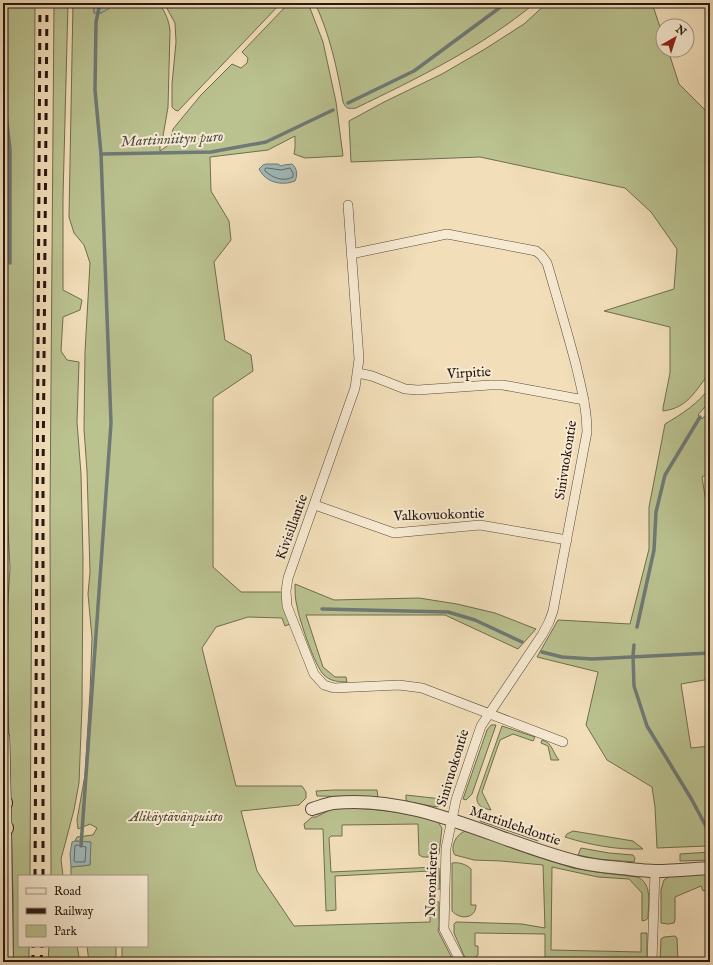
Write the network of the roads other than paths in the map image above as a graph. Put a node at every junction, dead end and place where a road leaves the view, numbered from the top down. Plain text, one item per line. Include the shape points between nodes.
1 (348, 206) dead end
2 (351, 254) junction
3 (358, 373) junction
4 (584, 400) junction
5 (315, 505) junction
6 (567, 540) junction
7 (488, 714) junction
8 (3, 737) edge
9 (563, 742) dead end
10 (4, 803) edge
11 (312, 809) dead end
12 (452, 820) junction
13 (4, 828) edge
14 (710, 868) edge
15 (655, 871) junction
16 (7, 962) edge
17 (461, 962) edge
18 (652, 962) edge

1 - 2 street, Kivisillantie
2 - 3 street, Kivisillantie
2 - 4 street, Sinivuokontie via 447,234 536,251 547,263
3 - 4 street, Virpitie via 405,389 503,385
3 - 5 street, Kivisillantie
4 - 6 street, Sinivuokontie via 587,432
5 - 6 street, Valkovuokontie via 394,533 480,525
5 - 7 street, Kivisillantie via 288,578 286,591 287,606 314,674 324,685 334,688 399,685 422,688
6 - 7 street, Sinivuokontie via 549,622
7 - 9 street, Kivisillantie
7 - 12 street, Sinivuokontie via 481,726 464,776
8 - 10 main road
10 - 13 main road
11 - 12 street, Martinlehdontie via 332,803 375,804 410,808
12 - 15 street, Martinlehdontie via 578,862
12 - 17 street, Noronkierto via 446,848 444,929
13 - 16 street
14 - 15 street, Martinlehdontie
15 - 18 street

